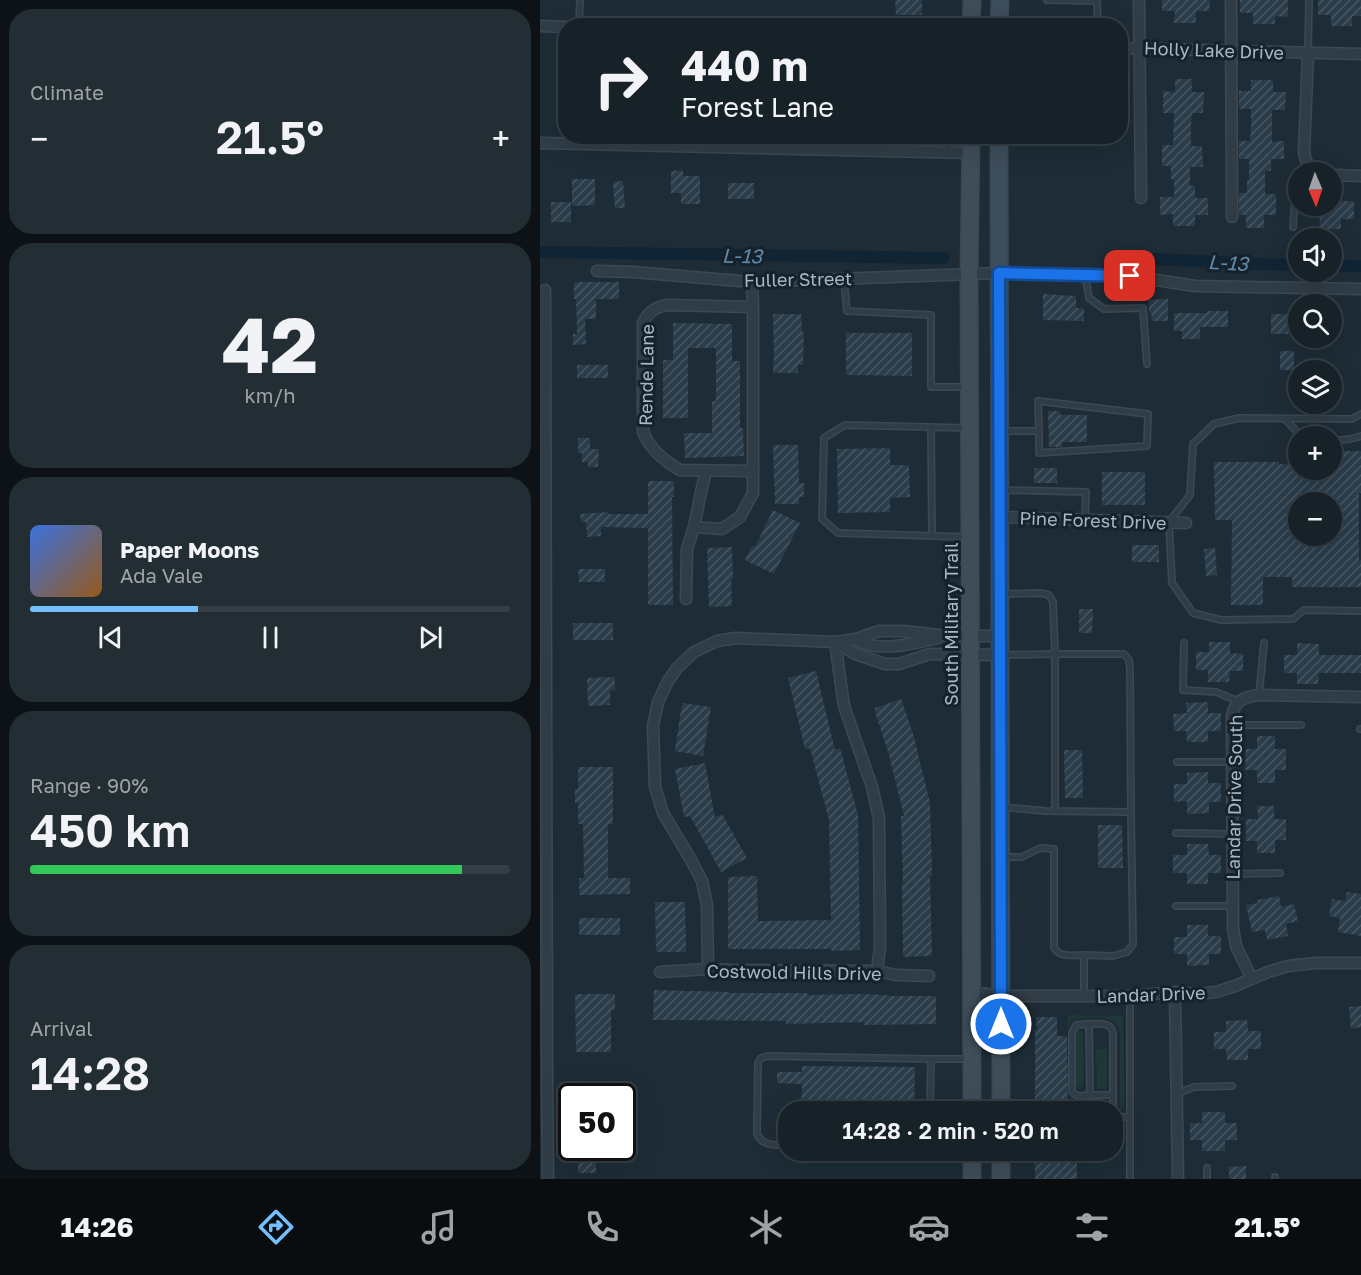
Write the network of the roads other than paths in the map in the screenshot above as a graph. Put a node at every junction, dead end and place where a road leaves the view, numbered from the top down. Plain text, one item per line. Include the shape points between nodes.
1 (580, 0) edge
2 (972, 0) edge
3 (1000, 0) edge
4 (1047, 0) edge
5 (1139, 0) edge
6 (1231, 0) edge
7 (1309, 0) edge
8 (579, 18) edge
9 (971, 18) edge
10 (999, 18) edge
11 (1098, 18) edge
12 (540, 26) edge
13 (558, 27) edge
14 (1128, 48) edge
15 (1140, 48) junction
16 (1231, 52) junction
17 (1308, 53) junction
18 (1361, 54) edge
19 (540, 143) edge
20 (558, 143) edge
21 (585, 144) edge
22 (948, 144) edge
23 (999, 144) edge
24 (971, 145) edge
25 (949, 152) junction
26 (1307, 162) edge
27 (1342, 175) edge
28 (1361, 176) edge
29 (1142, 198) dead end
30 (1294, 216) edge
31 (1232, 217) dead end
32 (1293, 227) dead end
33 (597, 271) dead end
34 (999, 273) junction
35 (969, 274) junction
36 (1084, 275) junction
37 (844, 279) junction
38 (753, 282) junction
39 (1361, 289) edge
40 (545, 290) dead end
41 (753, 307) junction
42 (1147, 364) dead end
43 (970, 387) junction
44 (1361, 414) edge
45 (1285, 419) junction
46 (1291, 426) edge
47 (931, 427) junction
48 (970, 428) junction
49 (999, 431) junction
50 (1039, 431) junction
51 (1361, 436) edge
52 (1342, 440) edge
53 (706, 471) junction
54 (753, 471) junction
55 (999, 490) junction
56 (999, 518) junction
57 (1085, 520) junction
58 (1169, 522) junction
59 (1186, 523) dead end
60 (694, 527) junction
61 (932, 536) junction
62 (971, 537) junction
63 (1000, 594) junction
64 (686, 599) dead end
65 (1361, 611) edge
66 (948, 636) junction
67 (971, 636) junction
68 (1000, 636) junction
69 (856, 639) junction
70 (835, 642) junction
71 (1184, 643) dead end
72 (1264, 643) dead end
73 (874, 645) junction
74 (971, 654) junction
75 (1054, 654) junction
76 (1000, 655) junction
77 (868, 658) junction
78 (1259, 695) junction
79 (1361, 697) edge
80 (1238, 701) junction
81 (1232, 725) junction
82 (1301, 725) dead end
83 (1178, 762) dead end
84 (1232, 762) junction
85 (1000, 807) junction
86 (1055, 811) junction
87 (1131, 812) junction
88 (1176, 833) dead end
89 (1232, 834) junction
90 (1001, 857) junction
91 (1280, 873) dead end
92 (1232, 874) junction
93 (1176, 906) dead end
94 (1232, 906) junction
95 (1084, 956) junction
96 (1361, 963) edge
97 (708, 969) junction
98 (877, 971) junction
99 (660, 972) dead end
100 (928, 976) dead end
101 (1252, 979) junction
102 (973, 992) junction
103 (1175, 992) junction
104 (1001, 996) junction
105 (1084, 996) junction
106 (1130, 996) junction
107 (1089, 1024) junction
108 (931, 1059) junction
109 (972, 1059) junction
110 (543, 1084) edge
111 (1232, 1086) dead end
112 (1176, 1094) junction
113 (1090, 1095) junction
114 (1113, 1095) junction
115 (930, 1101) edge
116 (972, 1101) edge
117 (1001, 1101) edge
118 (1113, 1101) edge
119 (1123, 1117) edge
120 (1130, 1117) junction
121 (778, 1144) edge
122 (972, 1161) edge
123 (1001, 1161) edge
124 (1207, 1168) dead end
125 (548, 1179) edge
126 (972, 1179) edge
127 (1001, 1179) edge
128 (1130, 1179) edge
129 (1178, 1179) edge
130 (1207, 1179) edge

1 - 8 lane
2 - 9 main road
3 - 10 main road
4 - 11 lane via 1097,1
5 - 15 street
6 - 16 street
7 - 17 lane
12 - 13 street
14 - 15 street, Holly Lake Drive
15 - 16 street, Holly Lake Drive
15 - 29 street
16 - 17 street, Holly Lake Drive
16 - 31 street
17 - 18 street, Holly Lake Drive
17 - 26 street, Holly Lake Drive
19 - 20 street
21 - 25 street
22 - 25 lane
23 - 34 main road
24 - 25 street
24 - 35 main road, South Military Trail
27 - 28 street
30 - 32 lane
33 - 38 street, Fuller Street
34 - 35 street, Fuller Street
34 - 36 street, Fuller Street
34 - 49 main road
35 - 37 street, Fuller Street
35 - 43 main road, South Military Trail
36 - 39 street, Fuller Street via 1130,276 1195,286
36 - 42 lane via 1089,298 1104,309 1143,308
37 - 38 street, Fuller Street
37 - 43 lane via 847,312 931,315 931,387
38 - 41 street
40 - 110 street
41 - 53 street, Rende Lane via 659,306 643,323 646,440 680,470
41 - 54 street
43 - 48 main road, South Military Trail
44 - 45 lane via 1352,419
45 - 46 lane
45 - 58 lane via 1239,418 1214,424 1193,444 1190,495
47 - 48 lane
47 - 61 lane
47 - 61 lane via 845,425 824,438 822,519 837,533
48 - 62 main road, South Military Trail
49 - 50 lane
49 - 55 main road
50 - 50 lane via 1039,453 1147,446 1148,414 1038,401
51 - 52 lane
53 - 54 street, Rende Lane
53 - 60 street
54 - 60 street via 753,493 740,517 722,529
55 - 56 main road
55 - 57 lane via 1086,492
56 - 57 street, Pine Forest Drive
56 - 63 main road
57 - 58 street, Pine Forest Drive
58 - 59 street, Pine Forest Drive
58 - 65 lane via 1172,583 1193,613 1221,620 1293,619 1304,610
60 - 64 street via 687,549
61 - 62 lane
62 - 67 main road, South Military Trail
63 - 68 main road
63 - 75 lane via 1049,595 1053,602
66 - 67 street
66 - 69 street via 879,631
66 - 73 street via 909,644
67 - 68 street
67 - 74 main road, South Military Trail
68 - 76 main road
69 - 70 street
69 - 73 street
70 - 77 street
70 - 97 street via 736,638 717,641 694,652 677,668 658,702 653,726 656,787 663,813 702,881 707,905
70 - 98 street via 844,706 879,818
71 - 80 lane via 1183,690 1216,692
72 - 78 lane
73 - 77 street
74 - 76 street
74 - 77 street via 930,654 899,664
74 - 102 main road, South Military Trail
75 - 76 lane
75 - 86 lane
75 - 87 lane via 1124,654 1129,660
76 - 85 main road
78 - 79 street, Landar Drive South
78 - 80 street, Landar Drive South
80 - 81 street, Landar Drive South
81 - 82 lane
81 - 84 street, Landar Drive South
83 - 84 lane
84 - 89 street, Landar Drive South
85 - 86 lane
85 - 90 main road
86 - 87 lane
87 - 95 lane via 1133,944 1127,952 1113,956
88 - 89 lane
89 - 92 street, Landar Drive South
90 - 95 lane via 1022,857 1040,848 1054,849 1054,948 1060,954
90 - 104 main road
91 - 92 lane
92 - 94 street, Landar Drive South
93 - 94 lane
94 - 101 street, Landar Drive South via 1233,937
95 - 105 lane
96 - 101 street, Landar Drive via 1297,964
97 - 98 street, Costwold Hills Drive
97 - 99 street, Costwold Hills Drive
98 - 100 street, Costwold Hills Drive
101 - 103 street, Landar Drive via 1216,992
102 - 104 street, Landar Drive
102 - 109 main road, South Military Trail
103 - 106 street, Landar Drive
103 - 112 street
104 - 105 street, Landar Drive
104 - 117 main road
105 - 106 street, Landar Drive
106 - 120 lane
107 - 113 lane
107 - 113 lane via 1073,1029 1072,1090 1079,1096
107 - 114 lane via 1106,1024 1113,1030
108 - 109 lane
108 - 115 lane
108 - 121 lane via 761,1058 757,1134 760,1141
109 - 116 main road, South Military Trail
110 - 125 street
111 - 112 lane via 1194,1087
112 - 129 street
113 - 114 lane
114 - 118 lane
119 - 120 lane
120 - 128 lane
122 - 126 main road
123 - 127 main road
124 - 130 lane

